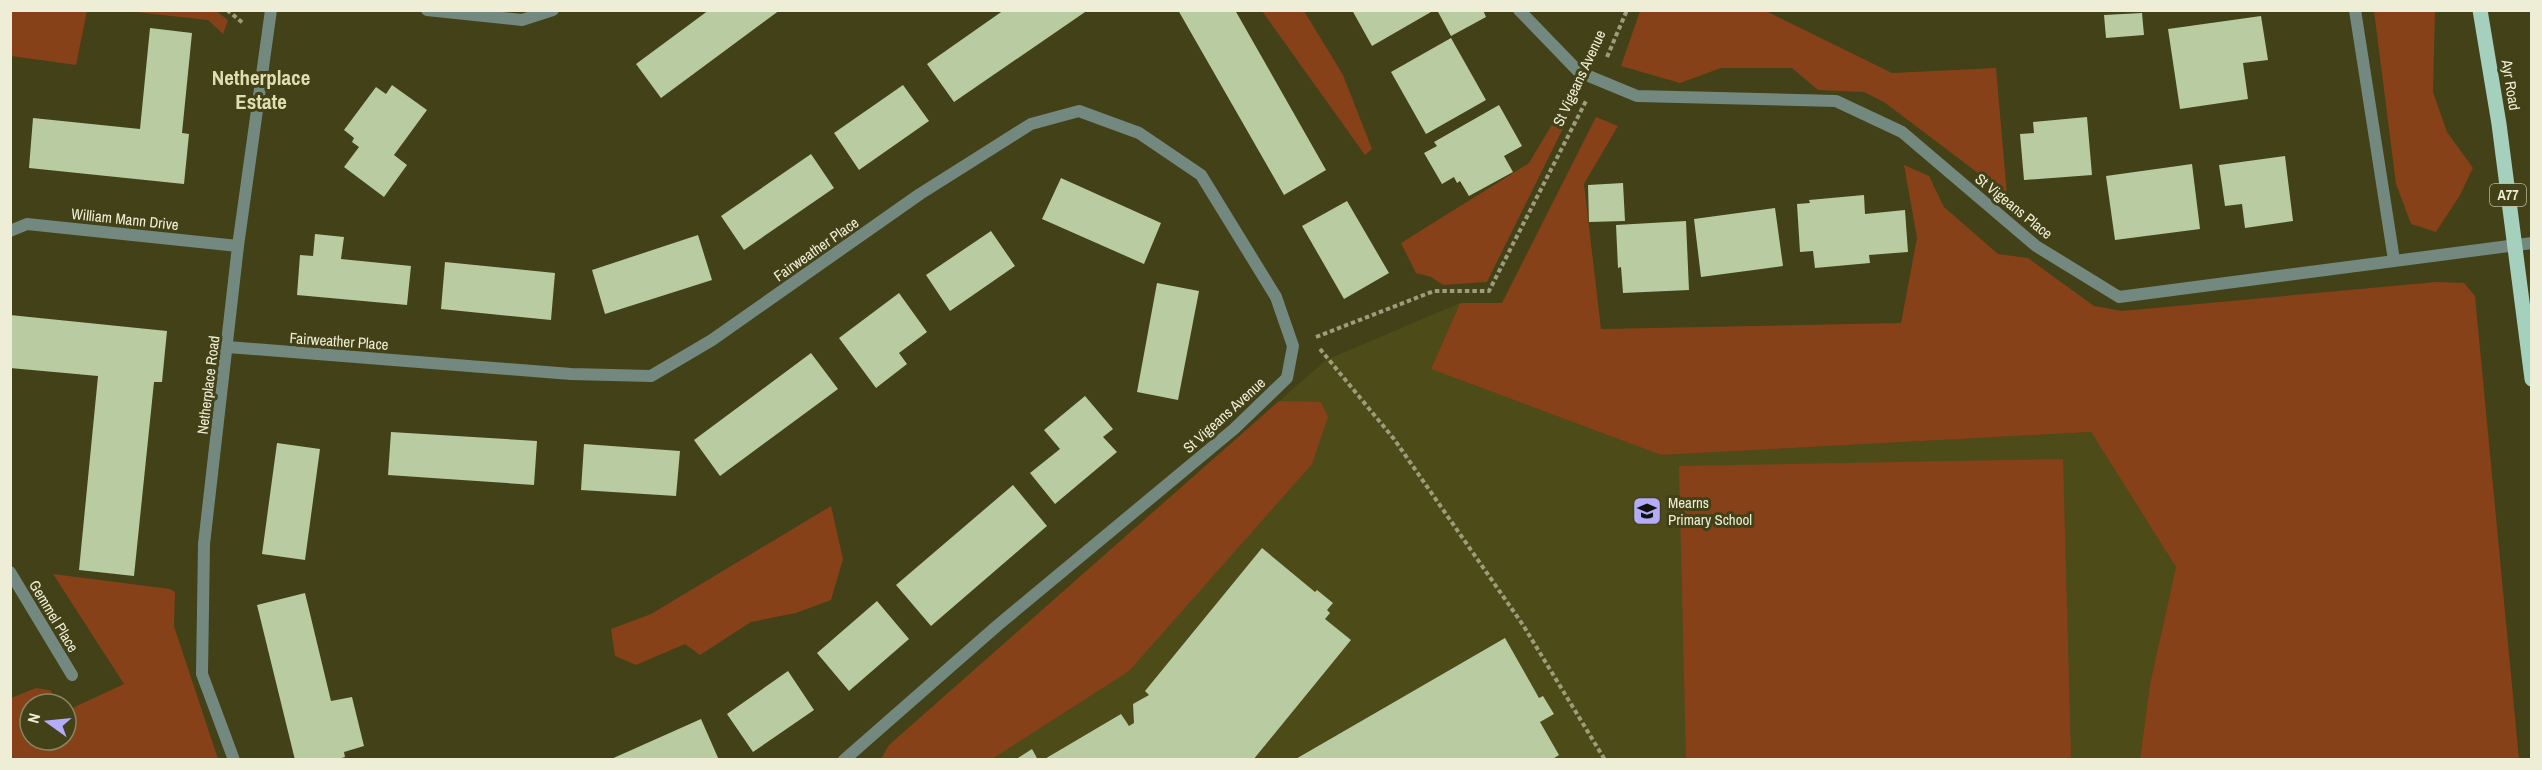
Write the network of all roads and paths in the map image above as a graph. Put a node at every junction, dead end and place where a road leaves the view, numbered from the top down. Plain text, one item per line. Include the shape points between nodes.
1 (271, 10) edge
2 (427, 10) edge
3 (553, 10) edge
4 (1519, 10) edge
5 (1627, 10) edge
6 (2355, 10) edge
7 (2480, 10) edge
8 (1598, 80) junction
9 (10, 231) edge
10 (2532, 243) edge
11 (2514, 245) junction
12 (238, 246) junction
13 (2394, 260) junction
14 (1293, 346) joint
15 (228, 347) junction
16 (2532, 379) edge
17 (10, 572) edge
18 (72, 675) dead end
19 (234, 759) edge
20 (844, 759) edge
21 (1605, 759) edge

1 - 12 street, Netherplace Road
2 - 3 street via 522,20
4 - 8 street, St Vigeans Place via 1579,72
5 - 8 path, St Vigeans Avenue
6 - 13 street
7 - 11 main road, Ayr Road / A77
8 - 13 street, St Vigeans Place via 1637,96 1836,101 1902,132 2036,246 2120,297
8 - 21 path, St Vigeans Avenue via 1489,291 1434,291 1311,339 1394,439 1523,625
9 - 12 street, William Mann Drive via 27,224
10 - 11 street, St Vigeans Place
11 - 13 street, St Vigeans Place
11 - 16 main road, Ayr Road / A77
12 - 15 street, Netherplace Road
14 - 15 street, Fairweather Place via 1276,297 1201,175 1139,133 1079,111 1031,124 920,194 712,340 651,376 571,374
14 - 20 street, St Vigeans Avenue via 1287,378 1234,429
15 - 19 street, Netherplace Road via 204,544 202,674
17 - 18 street, Gemmel Place

